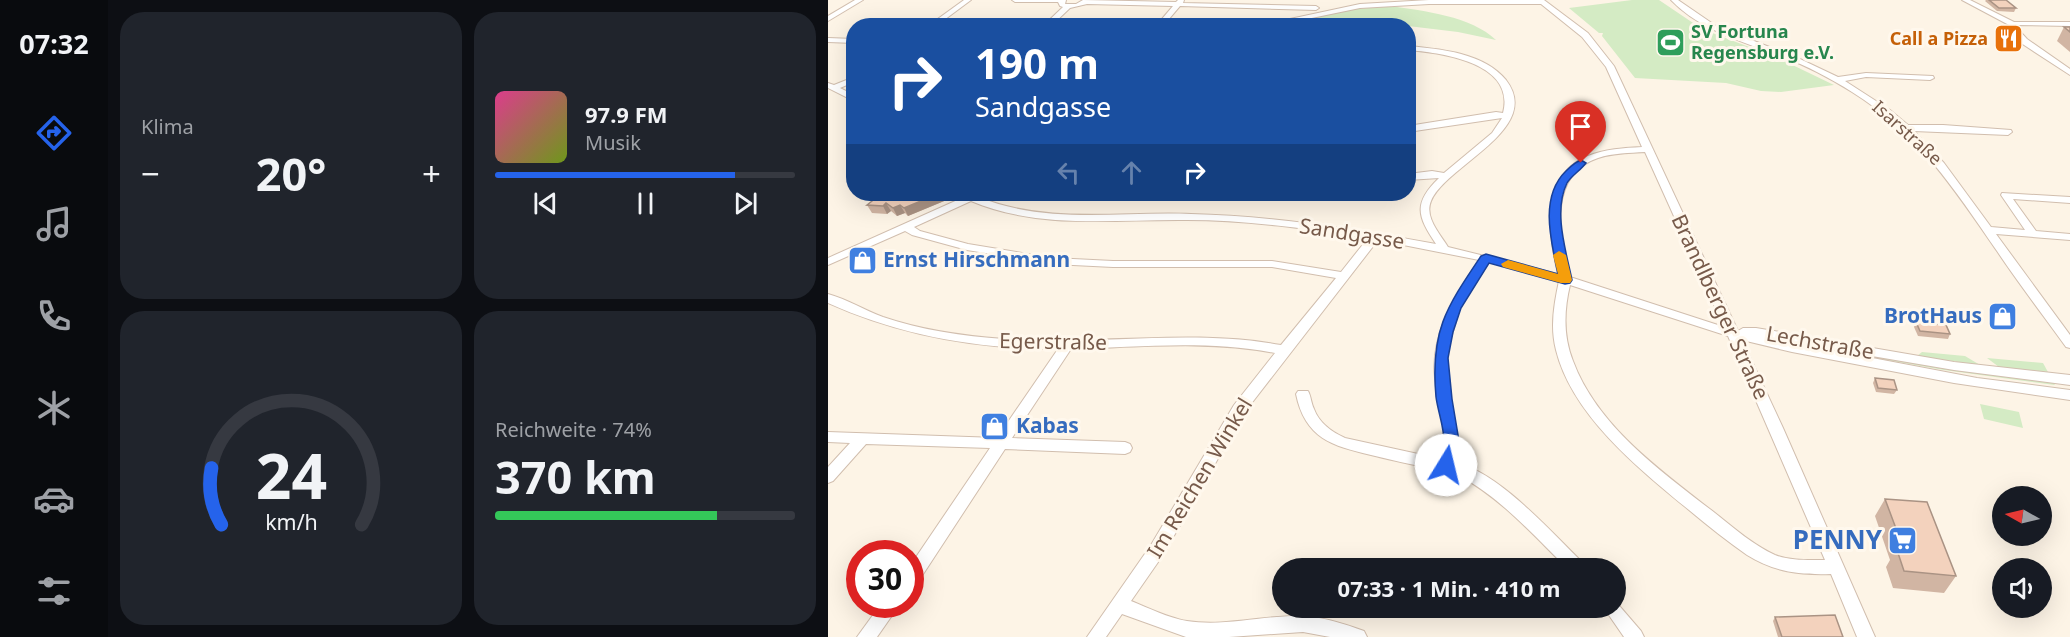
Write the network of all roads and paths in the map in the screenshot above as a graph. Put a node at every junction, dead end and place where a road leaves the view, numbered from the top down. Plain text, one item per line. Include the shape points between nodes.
1 (860, 0) edge
2 (968, 0) edge
3 (1015, 0) edge
4 (1289, 0) edge
5 (1674, 0) edge
6 (1965, 0) edge
7 (1087, 1) edge
8 (1542, 1) edge
9 (1180, 2) edge
10 (1393, 2) edge
11 (1064, 3) edge
12 (1285, 7) junction
13 (1340, 9) junction
14 (942, 18) edge
15 (1052, 18) edge
16 (1166, 18) edge
17 (1298, 18) edge
18 (828, 19) edge
19 (2013, 24) junction
20 (2070, 24) edge
21 (828, 40) edge
22 (846, 41) edge
23 (1416, 49) edge
24 (2070, 73) edge
25 (1930, 78) dead end
26 (1836, 80) junction
27 (846, 81) edge
28 (831, 86) edge
29 (846, 94) edge
30 (1506, 116) junction
31 (1416, 128) edge
32 (1907, 128) junction
33 (2008, 132) dead end
34 (1647, 149) junction
35 (1416, 176) edge
36 (1446, 176) junction
37 (2070, 200) edge
38 (958, 201) edge
39 (988, 201) edge
40 (906, 226) junction
41 (1988, 230) junction
42 (2033, 234) junction
43 (1375, 237) junction
44 (2070, 237) edge
45 (1444, 249) junction
46 (1486, 258) junction
47 (828, 262) edge
48 (1343, 276) junction
49 (1565, 280) junction
50 (828, 298) edge
51 (1733, 332) junction
52 (2070, 344) edge
53 (1067, 345) junction
54 (1284, 350) junction
55 (2070, 380) edge
56 (1304, 394) dead end
57 (2070, 395) edge
58 (828, 436) edge
59 (863, 438) junction
60 (1004, 442) junction
61 (1125, 448) dead end
62 (1446, 465) junction
63 (828, 477) edge
64 (1567, 558) edge
65 (924, 559) edge
66 (1836, 567) junction
67 (1119, 605) junction
68 (881, 618) edge
69 (1620, 618) edge
70 (866, 637) edge
71 (1096, 637) edge
72 (1358, 637) edge
73 (1635, 637) edge
74 (1866, 637) edge

1 - 18 street
2 - 14 street
3 - 11 street
4 - 12 street
5 - 26 street, Isarstraße via 1708,26 1787,56
6 - 19 street
7 - 9 street
7 - 11 street
8 - 10 street
8 - 34 street, Brandlberger Straße via 1571,22 1604,57
9 - 12 street
9 - 16 street
10 - 13 street
11 - 15 street
12 - 13 street
13 - 17 street
19 - 20 street
19 - 24 street via 2016,34
21 - 22 street
23 - 30 street via 1453,55 1493,72 1506,87
25 - 26 street via 1866,75
26 - 32 street, Isarstraße
27 - 28 street
28 - 29 street
30 - 31 street
30 - 36 street via 1492,137
32 - 33 street
32 - 41 street, Isarstraße via 1945,167
34 - 49 street via 1589,158 1562,181 1556,202 1556,226
34 - 51 street, Brandlberger Straße
35 - 36 street
36 - 45 street via 1431,191 1425,206 1427,223
37 - 42 street via 2006,195
38 - 40 street
39 - 43 street, Sandgasse via 1045,215 1201,216
40 - 47 street
40 - 48 street via 967,247 1053,261 1272,264
41 - 42 street
41 - 52 street, Isarstraße
42 - 44 street
43 - 45 street, Sandgasse
43 - 48 street, Im Reichen Winkel
45 - 46 street, Sandgasse
46 - 49 street, Sandgasse
46 - 62 street via 1454,308 1442,348 1441,375 1452,447
48 - 54 street, Im Reichen Winkel
49 - 51 street, Sandgasse
49 - 66 street via 1559,306 1563,351 1581,390 1607,426 1698,509 1766,558 1793,567
50 - 53 street, Egerstraße via 917,330 1010,343
51 - 55 street, Lechstraße via 1756,332 1932,363
51 - 57 street, Lechstraße via 1760,341 1972,382
51 - 66 street, Brandlberger Straße
53 - 54 street, Egerstraße via 1215,342
53 - 60 street
54 - 67 street, Im Reichen Winkel via 1227,426 1170,529
56 - 62 street via 1312,421 1329,437 1341,443
58 - 59 street
59 - 60 street
59 - 63 street
60 - 61 street
60 - 65 street
62 - 64 street via 1462,470 1506,498
66 - 74 street, Brandlberger Straße
67 - 71 street, Im Reichen Winkel
67 - 72 street via 1186,629 1303,624
68 - 70 street
69 - 73 street

